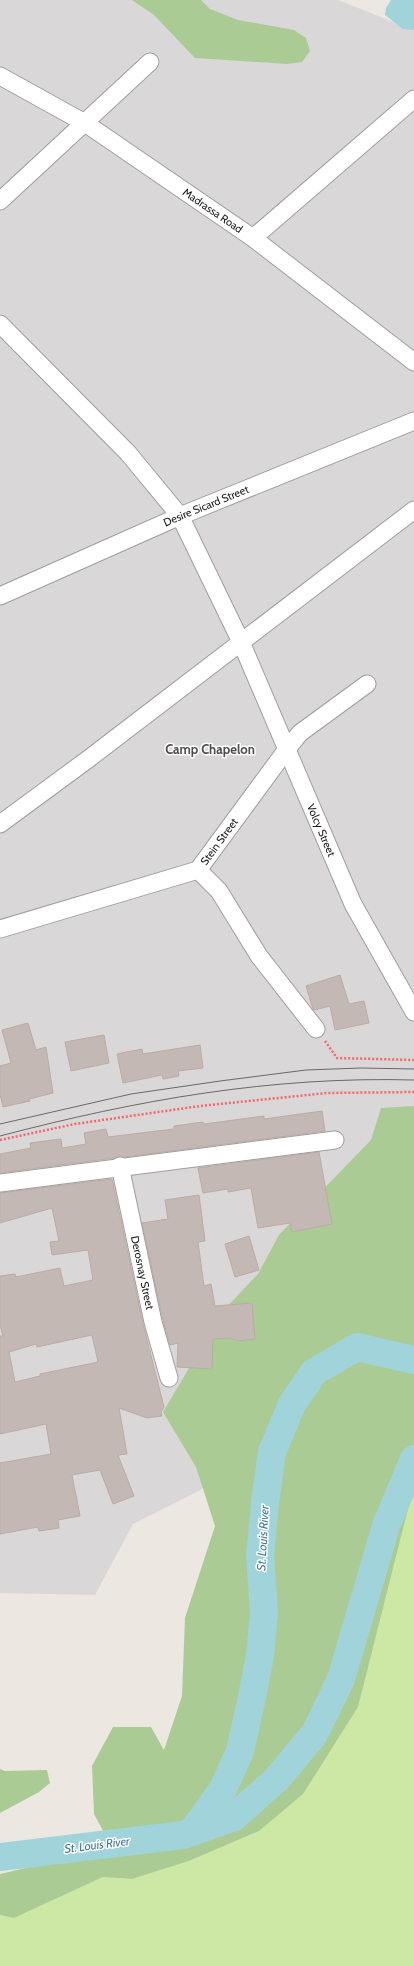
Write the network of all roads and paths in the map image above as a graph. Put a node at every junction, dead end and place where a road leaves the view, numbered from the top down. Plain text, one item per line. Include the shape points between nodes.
1 (150, 62) dead end
2 (0, 76) edge
3 (414, 99) edge
4 (85, 123) junction
5 (0, 201) edge
6 (253, 238) junction
7 (0, 324) edge
8 (414, 362) edge
9 (414, 421) edge
10 (414, 510) edge
11 (180, 516) junction
12 (0, 596) edge
13 (241, 642) junction
14 (367, 684) dead end
15 (287, 749) junction
16 (0, 824) edge
17 (198, 870) junction
18 (0, 928) edge
19 (414, 1012) edge
20 (316, 1029) joint
21 (414, 1060) edge
22 (414, 1092) edge
23 (0, 1140) edge
24 (335, 1140) dead end
25 (120, 1166) junction
26 (0, 1183) edge
27 (168, 1378) dead end

1 - 4 street
2 - 4 street, Madrassa Road
3 - 6 street
4 - 5 street
4 - 6 street, Madrassa Road
6 - 8 street, Madrassa Road
7 - 11 street, Volcy Street via 128,453
9 - 11 street, Desire Sicard Street
10 - 13 street
11 - 12 street, Desire Sicard Street
11 - 13 street, Volcy Street
13 - 15 street, Volcy Street
13 - 16 street
14 - 15 street, Stein Street via 300,733
15 - 17 street, Stein Street
15 - 19 street, Volcy Street via 353,904
17 - 18 street, Stein Street
17 - 20 street via 219,891 259,956
20 - 21 path via 337,1058
22 - 23 path via 327,1093 200,1106 74,1124
24 - 25 street
25 - 26 street
25 - 27 street, Derosnay Street via 153,1322

